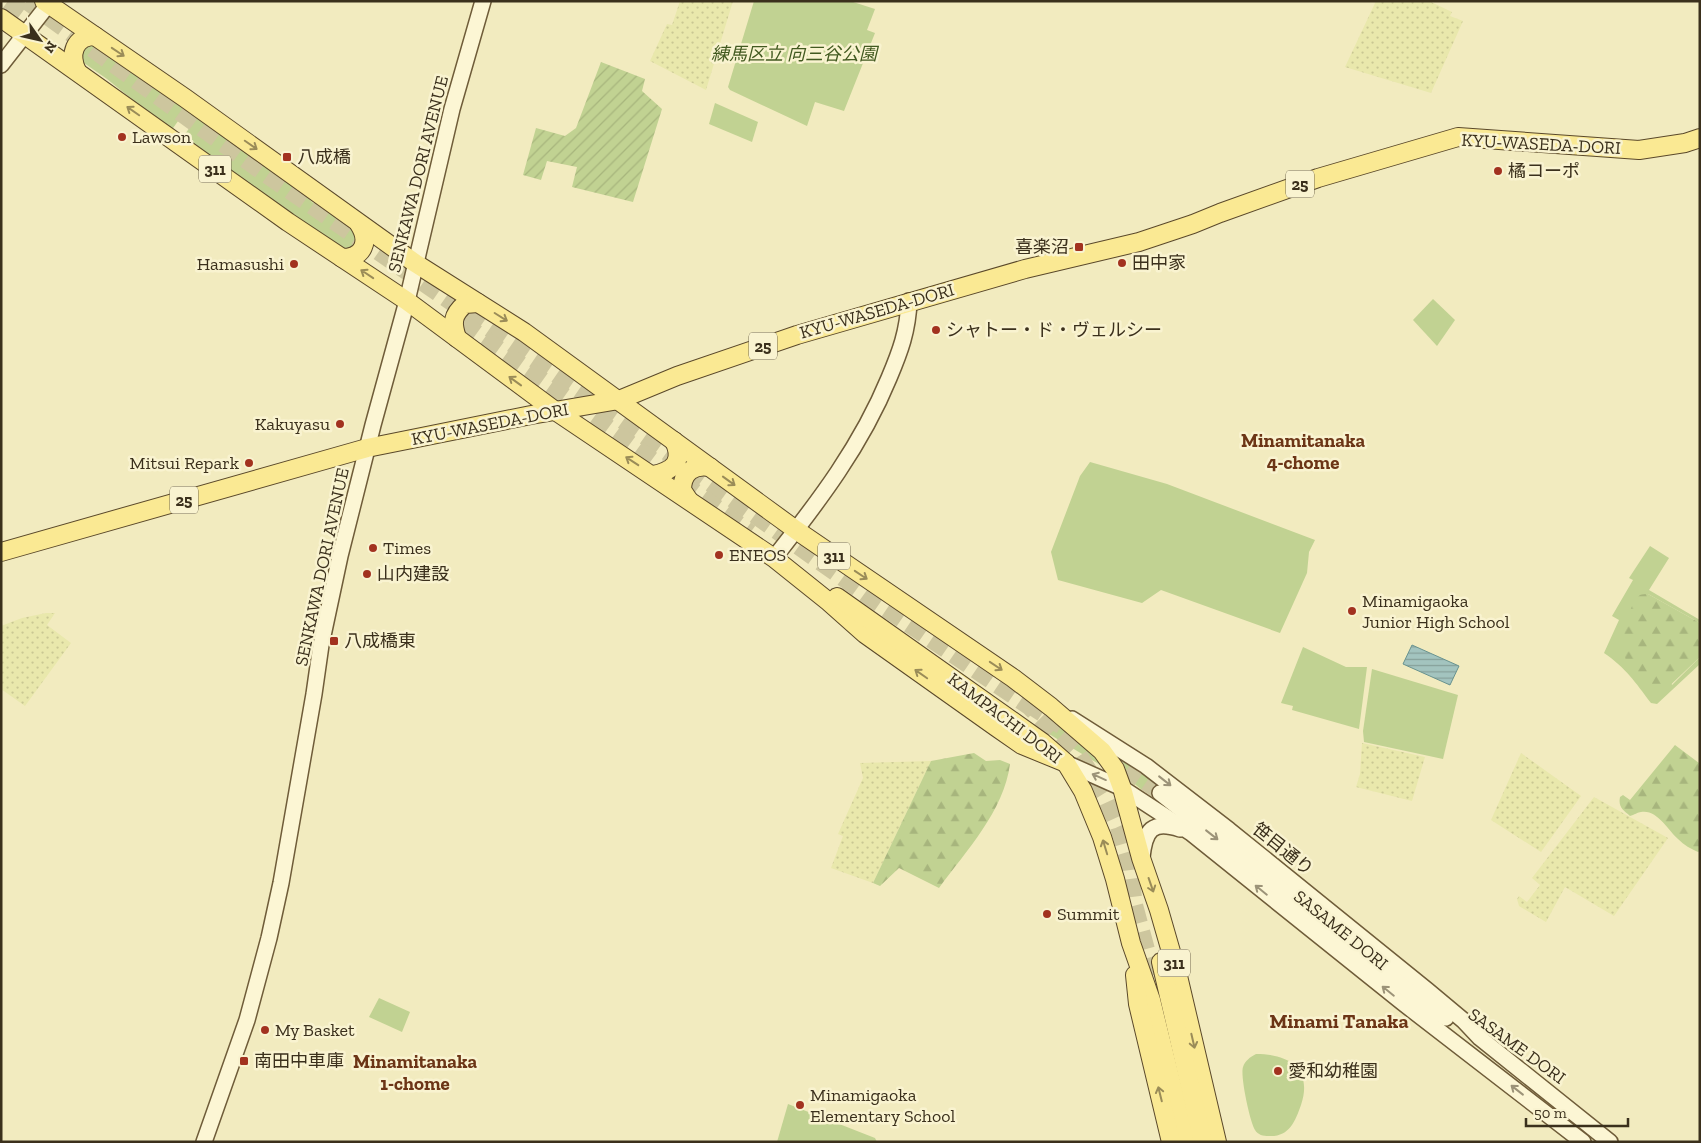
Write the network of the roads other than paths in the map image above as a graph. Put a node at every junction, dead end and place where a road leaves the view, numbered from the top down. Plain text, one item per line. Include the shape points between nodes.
1 (483, 1) edge
2 (48, 2) edge
3 (1, 18) edge
4 (25, 34) junction
5 (95, 36) junction
6 (1, 65) edge
7 (77, 71) junction
8 (1700, 138) edge
9 (359, 224) junction
10 (342, 258) junction
11 (415, 263) junction
12 (407, 301) junction
13 (909, 301) junction
14 (478, 303) junction
15 (457, 338) junction
16 (619, 400) junction
17 (554, 410) junction
18 (674, 441) junction
19 (367, 448) junction
20 (710, 467) junction
21 (652, 475) junction
22 (688, 499) junction
23 (796, 530) junction
24 (1, 552) edge
25 (774, 558) junction
26 (815, 581) dead end
27 (1051, 707) junction
28 (1066, 762) junction
29 (1122, 788) junction
30 (1160, 793) tunnel mouth
31 (1191, 832) junction
32 (1141, 858) junction
33 (1132, 945) junction
34 (1161, 962) dead end
35 (1480, 1038) junction
36 (204, 1142) edge
37 (1171, 1142) edge
38 (1186, 1142) edge
39 (1203, 1142) edge
40 (1217, 1142) edge
41 (1582, 1142) edge
42 (1610, 1142) edge

1 - 11 main road, SENKAWA DORI AVENUE via 452,109
2 - 4 main road
2 - 5 main road, 311
3 - 4 main road, 311
4 - 6 main road
4 - 7 main road, 311
5 - 7 main road via 84,38 76,46 72,61
5 -> 9 main road, 311
10 -> 7 main road, 311
8 - 13 main road, KYU-WASEDA-DORI / 25 via 1639,150 1458,137 1318,178 1139,242
9 - 10 main road via 365,238 361,250 356,255
9 - 11 main road, 311
12 -> 10 main road, 311
11 - 12 main road, SENKAWA DORI AVENUE
11 - 14 main road, 311
12 - 15 main road, 311
12 - 19 main road, SENKAWA DORI AVENUE
13 - 16 main road, KYU-WASEDA-DORI / 25 via 779,341
13 - 23 main road via 909,322 902,347 869,422 834,479
14 - 15 main road via 465,304 459,310 453,326
14 -> 16 main road, 311
17 -> 15 main road, 311
16 - 17 main road, KYU-WASEDA-DORI / 25
16 - 18 main road, 311
17 - 19 main road, KYU-WASEDA-DORI / 25
21 -> 17 main road, 311
18 - 20 main road, 311
18 - 21 main road via 678,450 674,466
19 - 24 main road, KYU-WASEDA-DORI / 25
19 - 36 main road, SENKAWA DORI AVENUE via 321,645 269,938 247,1020
20 - 22 main road via 695,468 684,476 682,490
20 -> 23 main road, 311
21 - 22 main road, 311
22 - 25 main road, 311
23 - 25 main road
23 -> 27 main road, 311
28 -> 25 main road, 311 via 1022,745 996,727 865,634
26 - 28 main road, KAMPACHI DORI / 311
27 - 29 main road, 311 via 1102,751 1115,769
27 -> 35 main road, 笹目通り via 1146,766 1427,990
29 -> 28 main road, SASAME DORI
33 -> 28 main road, KAMPACHI DORI / 311 via 1102,837 1083,791
29 - 31 main road, SASAME DORI
29 - 32 main road, 311
30 -> 35 main road, SASAME DORI via 1423,1002
31 - 32 main road via 1160,825 1144,839
41 -> 31 main road, SASAME DORI
32 -> 40 main road, 311 via 1160,910 1178,976
37 -> 33 main road via 1138,1004
33 - 38 main road, KAMPACHI DORI / 311 via 1151,1000
34 - 39 main road, 311
35 - 42 main road, SASAME DORI

